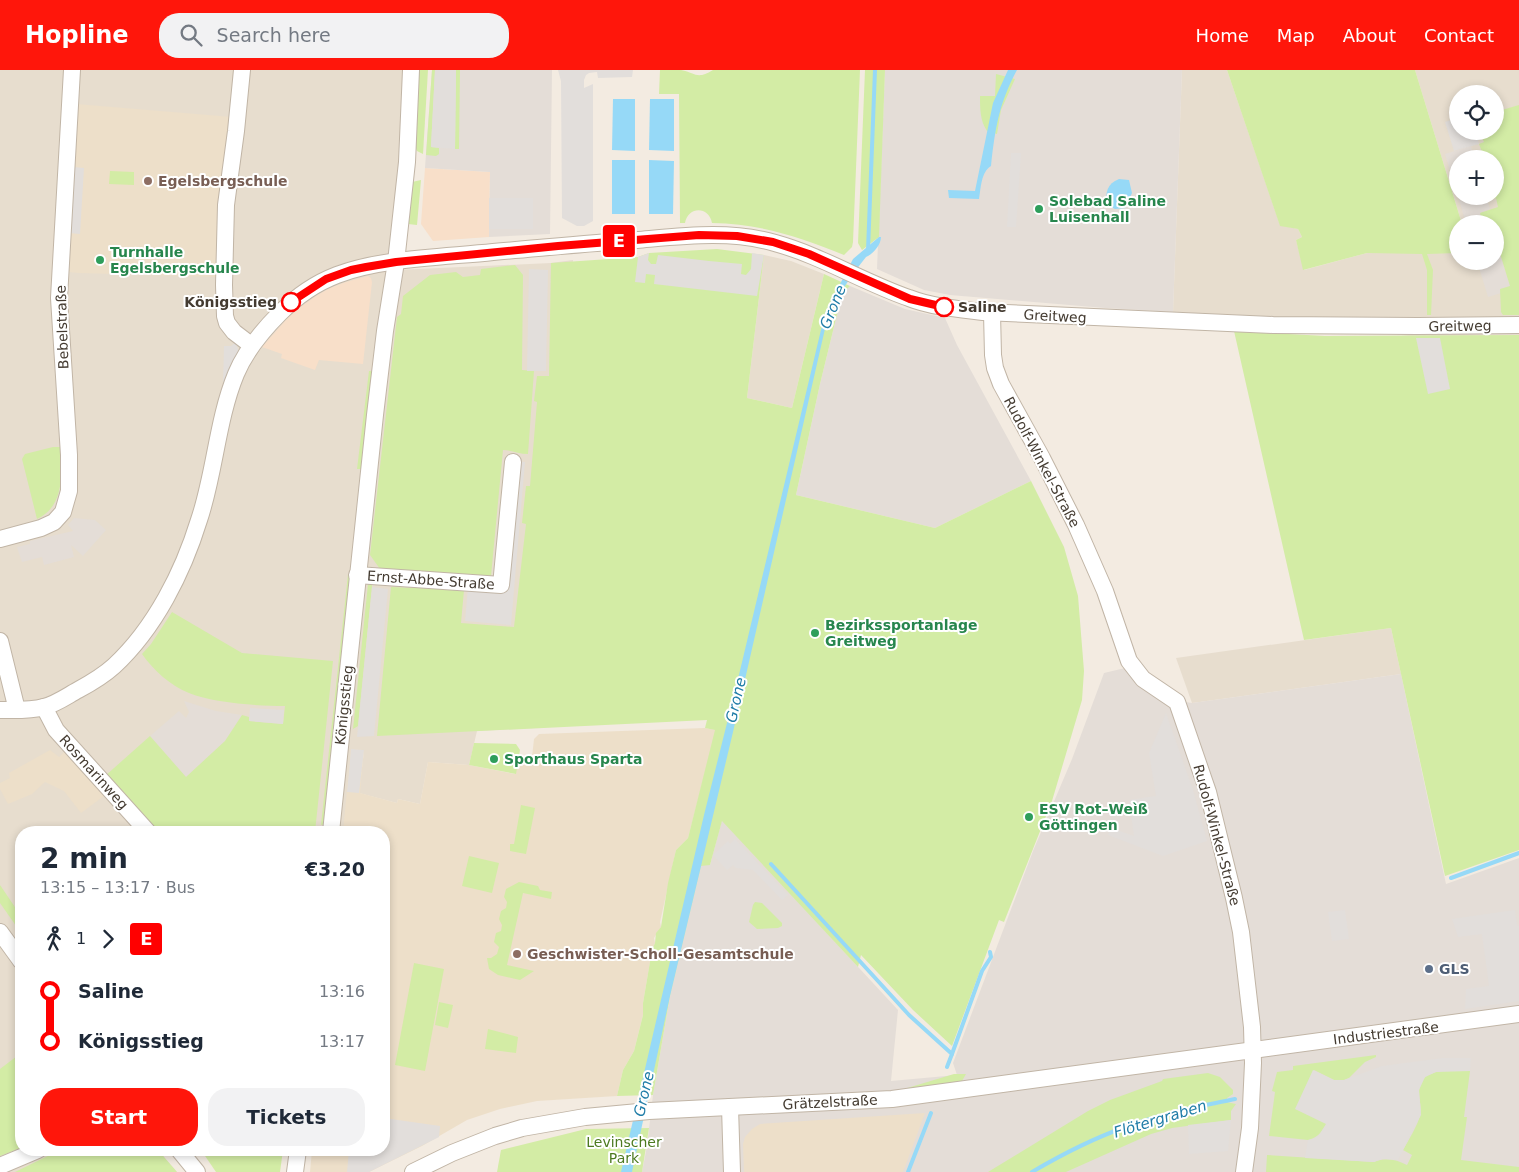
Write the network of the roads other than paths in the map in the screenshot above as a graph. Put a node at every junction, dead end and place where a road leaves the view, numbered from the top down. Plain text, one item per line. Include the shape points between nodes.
1 (72, 70) edge
2 (242, 70) edge
3 (411, 70) edge
4 (396, 262) junction
5 (992, 313) junction
6 (1519, 325) edge
7 (251, 346) junction
8 (513, 462) dead end
9 (0, 539) edge
10 (357, 576) junction
11 (0, 641) edge
12 (44, 707) junction
13 (0, 710) edge
14 (17, 710) junction
15 (143, 826) edge
16 (332, 826) edge
17 (0, 932) edge
18 (5, 950) edge
19 (1519, 1014) edge
20 (1253, 1049) junction
21 (730, 1107) junction
22 (24, 1156) edge
23 (184, 1156) edge
24 (297, 1156) edge
25 (0, 1166) edge
26 (197, 1172) edge
27 (295, 1172) edge
28 (413, 1172) edge
29 (732, 1172) edge
30 (1244, 1172) edge

1 - 9 street, Bebelstraße via 59,298 69,491 63,512 54,522
2 - 7 street via 226,205 225,316 234,332
3 - 4 street, Königsstieg via 407,162
4 - 5 street, Greitweg via 699,235 737,236 773,242 809,254 910,299
4 - 7 street, Greitweg via 355,269 318,284 291,302
4 - 10 street, Königsstieg
5 - 6 street, Greitweg via 1273,325
5 - 20 street, Rudolf-Winkel-Straße via 993,355 1001,384 1076,525 1105,590 1129,661 1143,679 1177,702 1208,792 1225,856 1241,932
7 - 12 street, Greitweg via 229,396 200,518 186,557 165,597 141,636 114,665 99,678
8 - 10 street, Ernst-Abbe-Straße via 501,585
10 - 16 street, Königsstieg
11 - 14 street
12 - 14 street, Greitweg
12 - 15 street, Rosmarinweg via 56,730
13 - 14 street, Greitweg
17 - 18 street
19 - 20 street, Industriestraße
20 - 21 street, Grätzelstraße via 892,1099
20 - 30 street, Rudolf-Winkel-Straße via 1250,1128
21 - 28 street, Grätzelstraße via 649,1110 561,1120 495,1136
21 - 29 street
22 - 25 street
23 - 26 street
24 - 27 street

